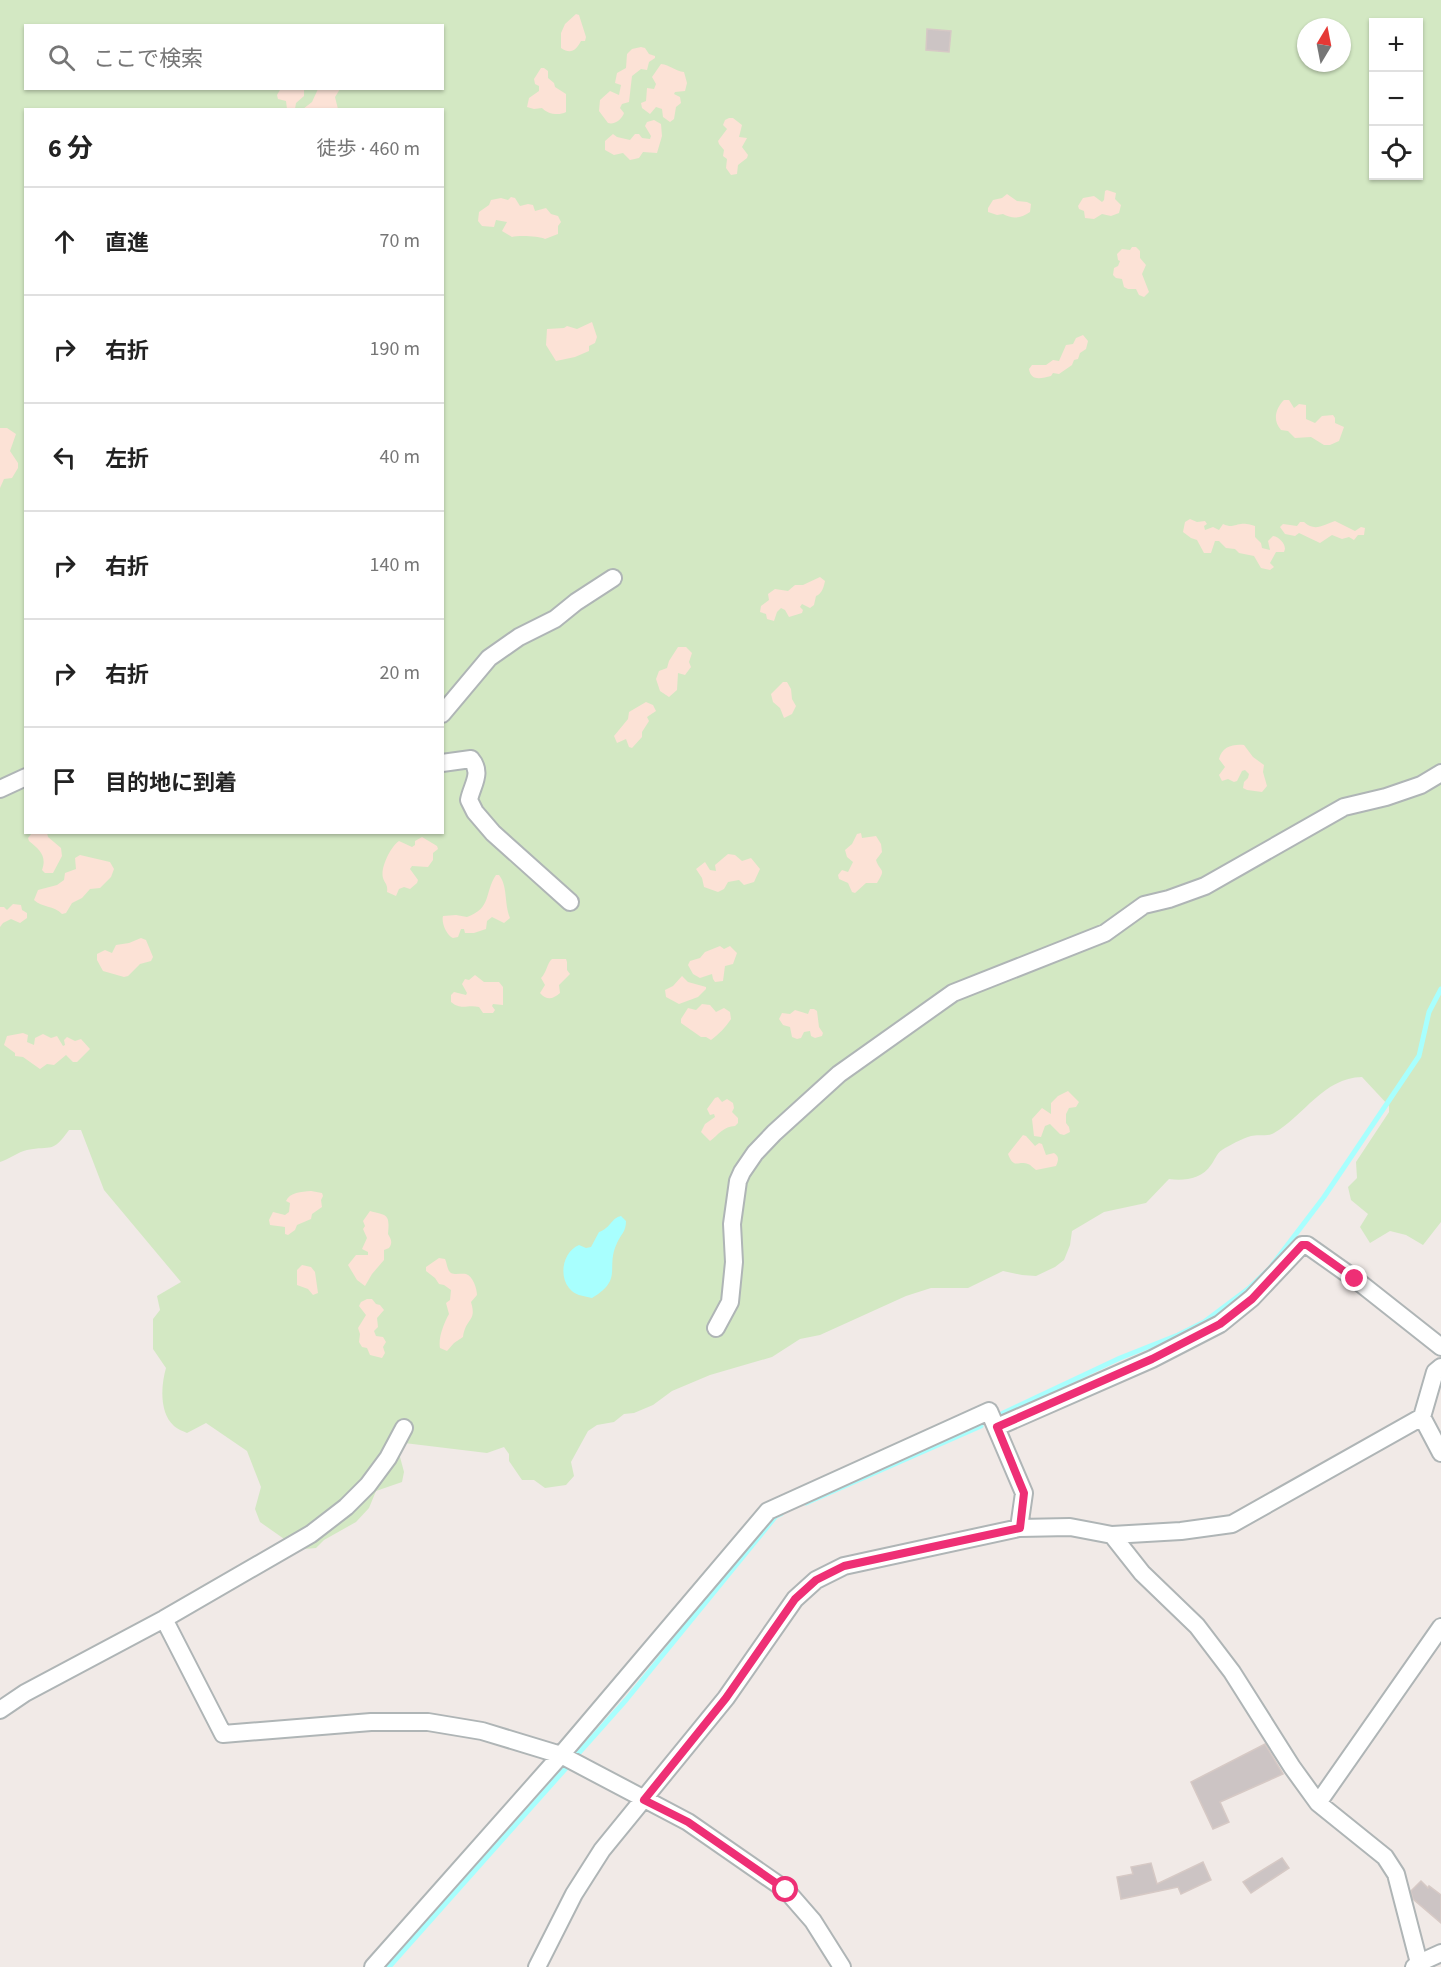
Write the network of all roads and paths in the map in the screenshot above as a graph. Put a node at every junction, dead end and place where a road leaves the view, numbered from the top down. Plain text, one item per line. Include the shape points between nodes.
1 (613, 578) dead end
2 (444, 712) edge
3 (444, 763) edge
4 (1441, 773) edge
5 (24, 778) edge
6 (0, 789) edge
7 (570, 902) dead end
8 (716, 1328) dead end
9 (1441, 1347) edge
10 (1441, 1367) edge
11 (1422, 1417) junction
12 (997, 1427) junction
13 (404, 1428) dead end
14 (1441, 1453) edge
15 (1020, 1528) junction
16 (1112, 1535) junction
17 (164, 1619) junction
18 (1441, 1627) edge
19 (0, 1710) edge
20 (561, 1755) junction
21 (644, 1800) junction
22 (1318, 1803) junction
23 (1441, 1953) edge
24 (1416, 1965) edge
25 (373, 1967) edge
26 (537, 1967) edge
27 (842, 1967) edge

1 - 2 street via 555,619 489,658
3 - 7 street via 471,759 477,771 469,800 475,812
4 - 8 street via 1386,797 1344,807 1205,886 1144,905 1105,933 953,993 839,1074 774,1133 742,1172 732,1224 730,1302
5 - 6 street
9 - 12 street via 1355,1279 1302,1245 1252,1299 1220,1324 1152,1359
10 - 11 street via 1435,1372
11 - 14 street
11 - 16 street via 1232,1524
12 - 15 street via 1024,1493
12 - 20 street via 989,1411 768,1511
13 - 17 street via 368,1485 320,1528
15 - 16 street via 1070,1527
15 - 21 street via 844,1566 816,1580 795,1599 726,1698
16 - 22 street via 1142,1573 1197,1626
17 - 19 street
17 - 20 street via 224,1734 371,1722 428,1722 482,1731
18 - 22 street
20 - 21 street
20 - 25 street
21 - 26 street via 602,1850 574,1894
21 - 27 street via 688,1822 786,1890 813,1921
22 - 24 street via 1385,1857 1396,1874
23 - 24 street

